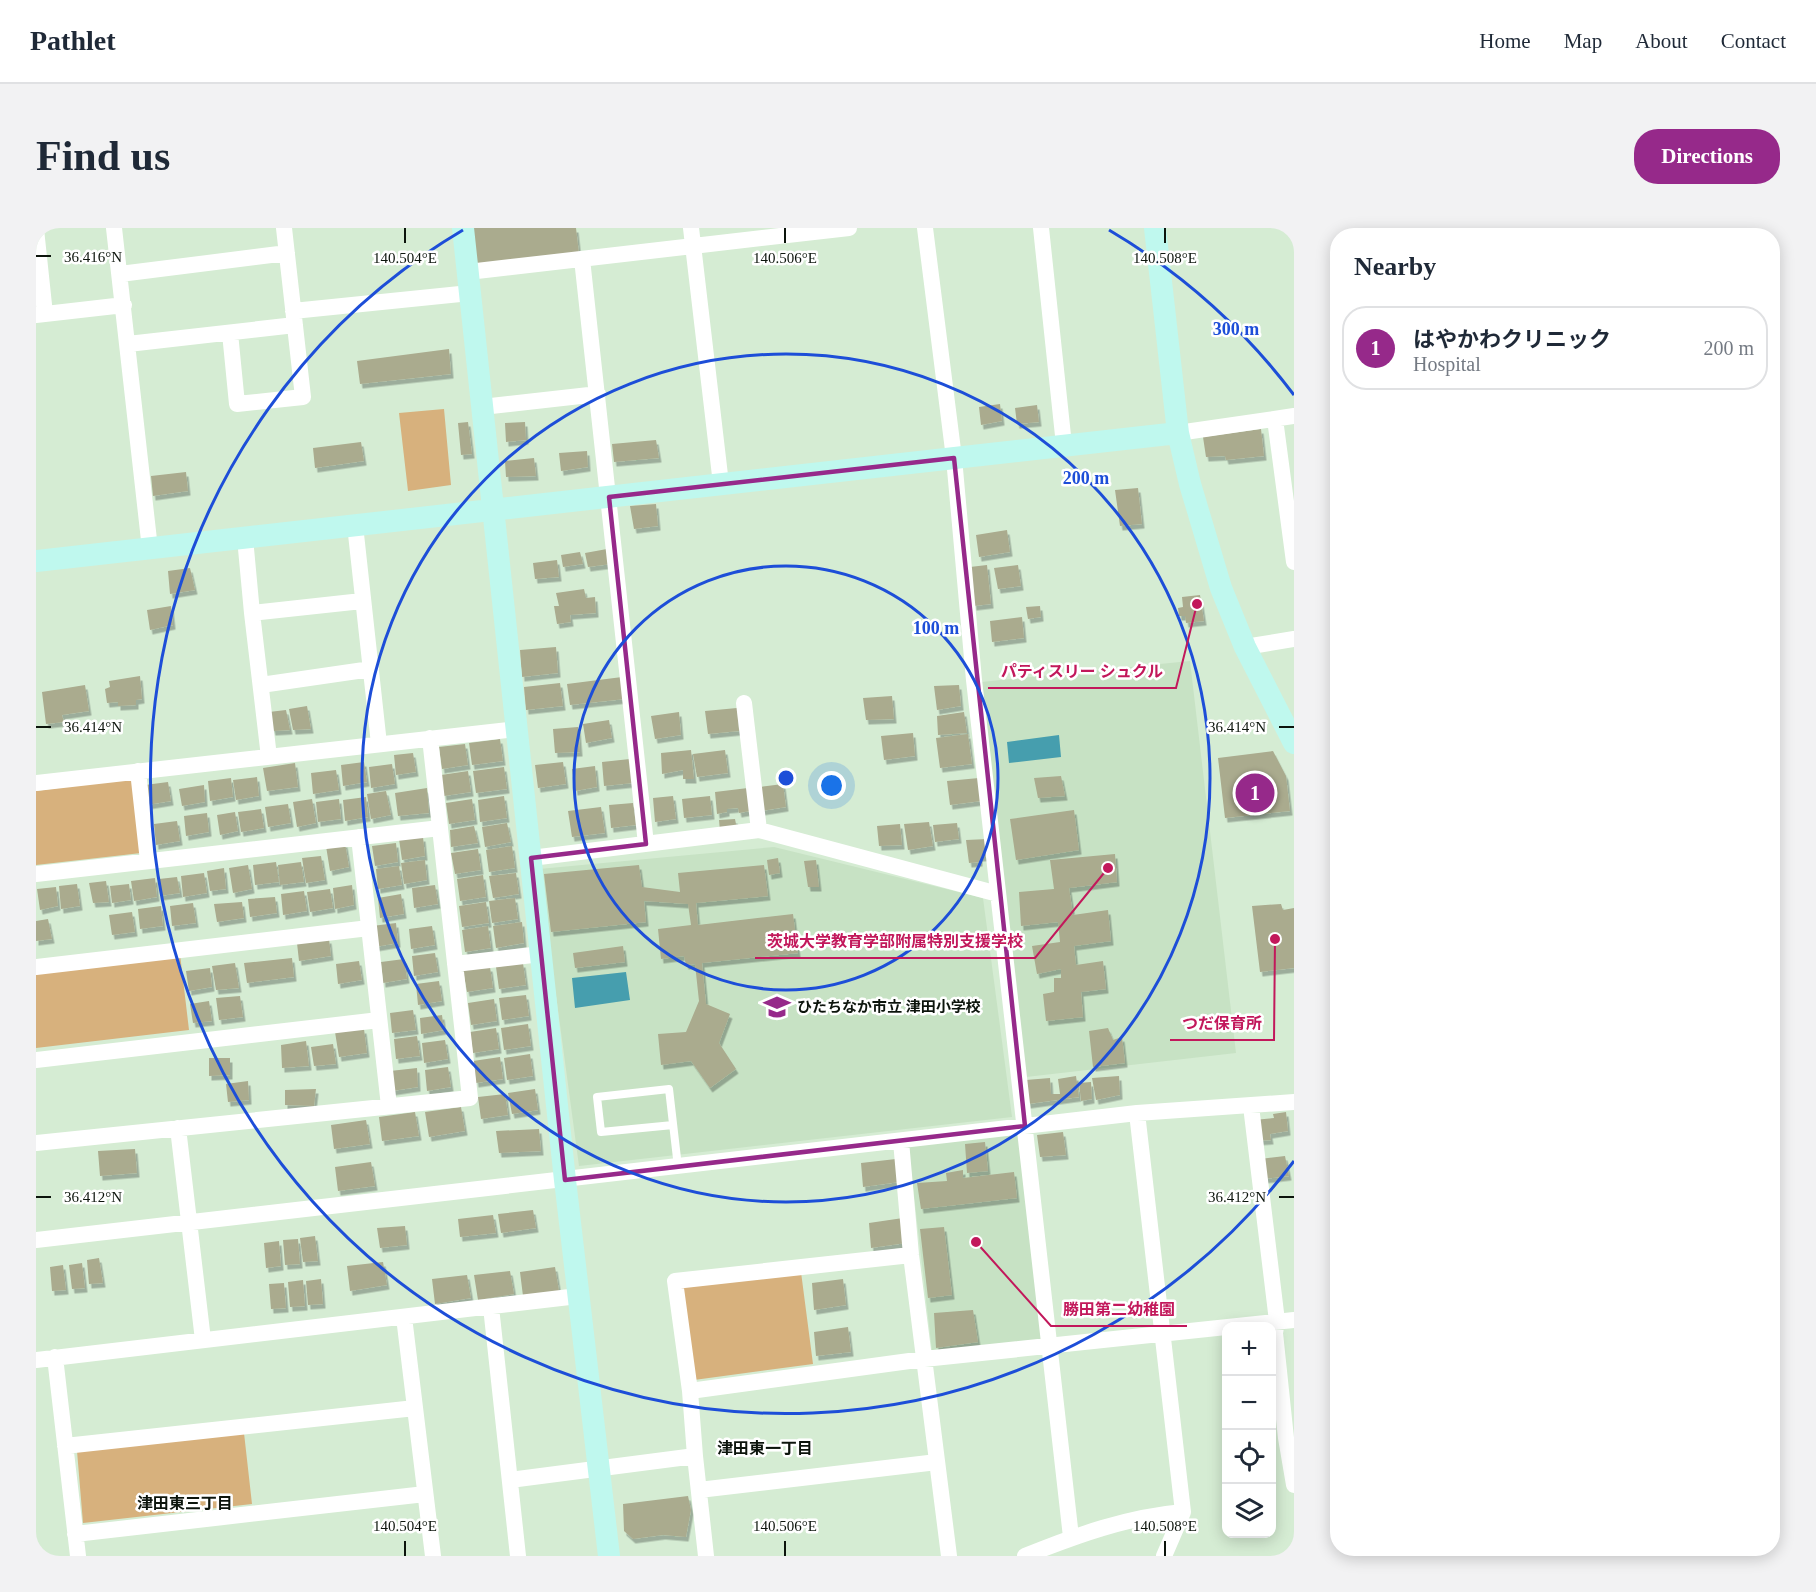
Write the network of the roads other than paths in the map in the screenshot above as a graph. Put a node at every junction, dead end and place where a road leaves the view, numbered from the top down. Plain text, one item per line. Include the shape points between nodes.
1 (114, 228) edge
2 (284, 228) edge
3 (463, 228) edge
4 (691, 228) edge
5 (849, 228) edge
6 (925, 228) edge
7 (1041, 228) edge
8 (1155, 228) edge
9 (36, 229) edge
10 (693, 246) junction
11 (287, 253) junction
12 (582, 259) junction
13 (120, 274) junction
14 (469, 282) junction
15 (124, 305) junction
16 (41, 314) edge
17 (294, 318) junction
18 (230, 333) junction
19 (128, 344) junction
20 (598, 394) junction
21 (482, 407) junction
22 (1294, 416) edge
23 (1275, 419) junction
24 (1178, 433) junction
25 (1064, 446) junction
26 (954, 458) junction
27 (721, 484) junction
28 (609, 497) junction
29 (492, 510) junction
30 (355, 525) junction
31 (245, 538) junction
32 (150, 549) junction
33 (36, 561) edge
34 (1294, 562) edge
35 (362, 601) junction
36 (252, 613) junction
37 (1294, 639) edge
38 (1245, 647) junction
39 (370, 669) junction
40 (261, 685) junction
41 (744, 703) dead end
42 (518, 729) junction
43 (430, 738) junction
44 (1294, 743) edge
45 (379, 744) junction
46 (269, 757) junction
47 (138, 771) junction
48 (36, 783) edge
49 (440, 828) junction
50 (759, 830) junction
51 (359, 837) junction
52 (646, 844) junction
53 (531, 858) junction
54 (148, 861) junction
55 (36, 874) edge
56 (998, 894) junction
57 (369, 928) junction
58 (541, 954) junction
59 (455, 964) junction
60 (36, 967) edge
61 (379, 1020) junction
62 (36, 1060) edge
63 (1294, 1102) edge
64 (1251, 1106) junction
65 (389, 1107) junction
66 (1137, 1113) junction
67 (673, 1125) junction
68 (1024, 1126) junction
69 (178, 1128) junction
70 (901, 1141) junction
71 (36, 1143) edge
72 (678, 1167) junction
73 (565, 1180) junction
74 (189, 1224) junction
75 (36, 1240) edge
76 (911, 1255) junction
77 (578, 1296) junction
78 (491, 1306) junction
79 (404, 1317) junction
80 (1286, 1321) edge
81 (1161, 1333) junction
82 (203, 1340) junction
83 (1049, 1345) junction
84 (55, 1357) junction
85 (924, 1359) junction
86 (36, 1360) edge
87 (690, 1391) junction
88 (415, 1408) junction
89 (65, 1446) junction
90 (695, 1456) junction
91 (937, 1462) junction
92 (598, 1468) junction
93 (510, 1480) junction
94 (1294, 1485) edge
95 (699, 1490) junction
96 (425, 1494) junction
97 (1183, 1512) junction
98 (75, 1534) junction
99 (1071, 1537) junction
100 (78, 1556) edge
101 (432, 1556) edge
102 (518, 1556) edge
103 (609, 1556) edge
104 (706, 1556) edge
105 (949, 1556) edge
106 (1025, 1556) edge
107 (1164, 1556) edge

1 - 13 street
2 - 11 street
3 - 14 street
4 - 10 street
5 - 10 street
6 - 26 street
7 - 25 street
8 - 24 street
9 - 16 street
10 - 12 street
10 - 27 street
11 - 13 street
11 - 17 street
12 - 14 street
12 - 20 street
13 - 15 street
14 - 17 street
14 - 21 street
15 - 16 street
15 - 19 street
17 - 18 street
17 - 18 street via 303,397 237,404
18 - 19 street
19 - 32 street
20 - 21 street
20 - 28 street
21 - 29 street
22 - 23 street
23 - 24 street
23 - 34 street
24 - 25 street
24 - 38 street via 1221,588
25 - 26 street
26 - 27 street
26 - 56 street
27 - 28 street
28 - 29 street
28 - 52 street
29 - 30 street
29 - 42 street
30 - 31 street
30 - 35 street
31 - 32 street
31 - 36 street
32 - 33 street
35 - 36 street
35 - 39 street
36 - 40 street
37 - 38 street
38 - 44 street
39 - 40 street
39 - 45 street
40 - 46 street
41 - 50 street
42 - 43 street
42 - 53 street
43 - 45 street
43 - 49 street
45 - 46 street
46 - 47 street
47 - 48 street
47 - 54 street
49 - 51 street
49 - 59 street
50 - 52 street
50 - 56 street
51 - 54 street
51 - 57 street
52 - 53 street
53 - 58 street
54 - 55 street
56 - 68 street
57 - 60 street
57 - 61 street
58 - 59 street
58 - 73 street
59 - 65 street via 470,1098
61 - 62 street
61 - 65 street
63 - 64 street
64 - 66 street
64 - 80 street
65 - 69 street
66 - 68 street
66 - 81 street
67 - 67 lane via 669,1089 597,1097 601,1132
67 - 72 lane
68 - 70 street
68 - 83 street
69 - 71 street
69 - 74 street
70 - 72 street
70 - 76 street
72 - 73 street
73 - 74 street
73 - 77 street
74 - 75 street
74 - 82 street
76 - 85 street
76 - 87 street via 675,1281
77 - 78 street
77 - 92 street
78 - 79 street
78 - 93 street
79 - 82 street
79 - 88 street
80 - 81 street
80 - 94 street via 1275,1333
81 - 83 street
81 - 97 street
82 - 84 street
83 - 85 street
83 - 99 street
84 - 86 street
84 - 89 street
85 - 87 street
85 - 91 street
87 - 90 street
88 - 89 street
88 - 96 street
89 - 98 street
90 - 92 street
90 - 95 street
91 - 95 street
91 - 105 street
92 - 93 street
92 - 103 street
93 - 102 street
95 - 104 street
96 - 98 street
96 - 101 street
97 - 99 street via 1149,1515
97 - 107 street
98 - 100 street
99 - 106 street

